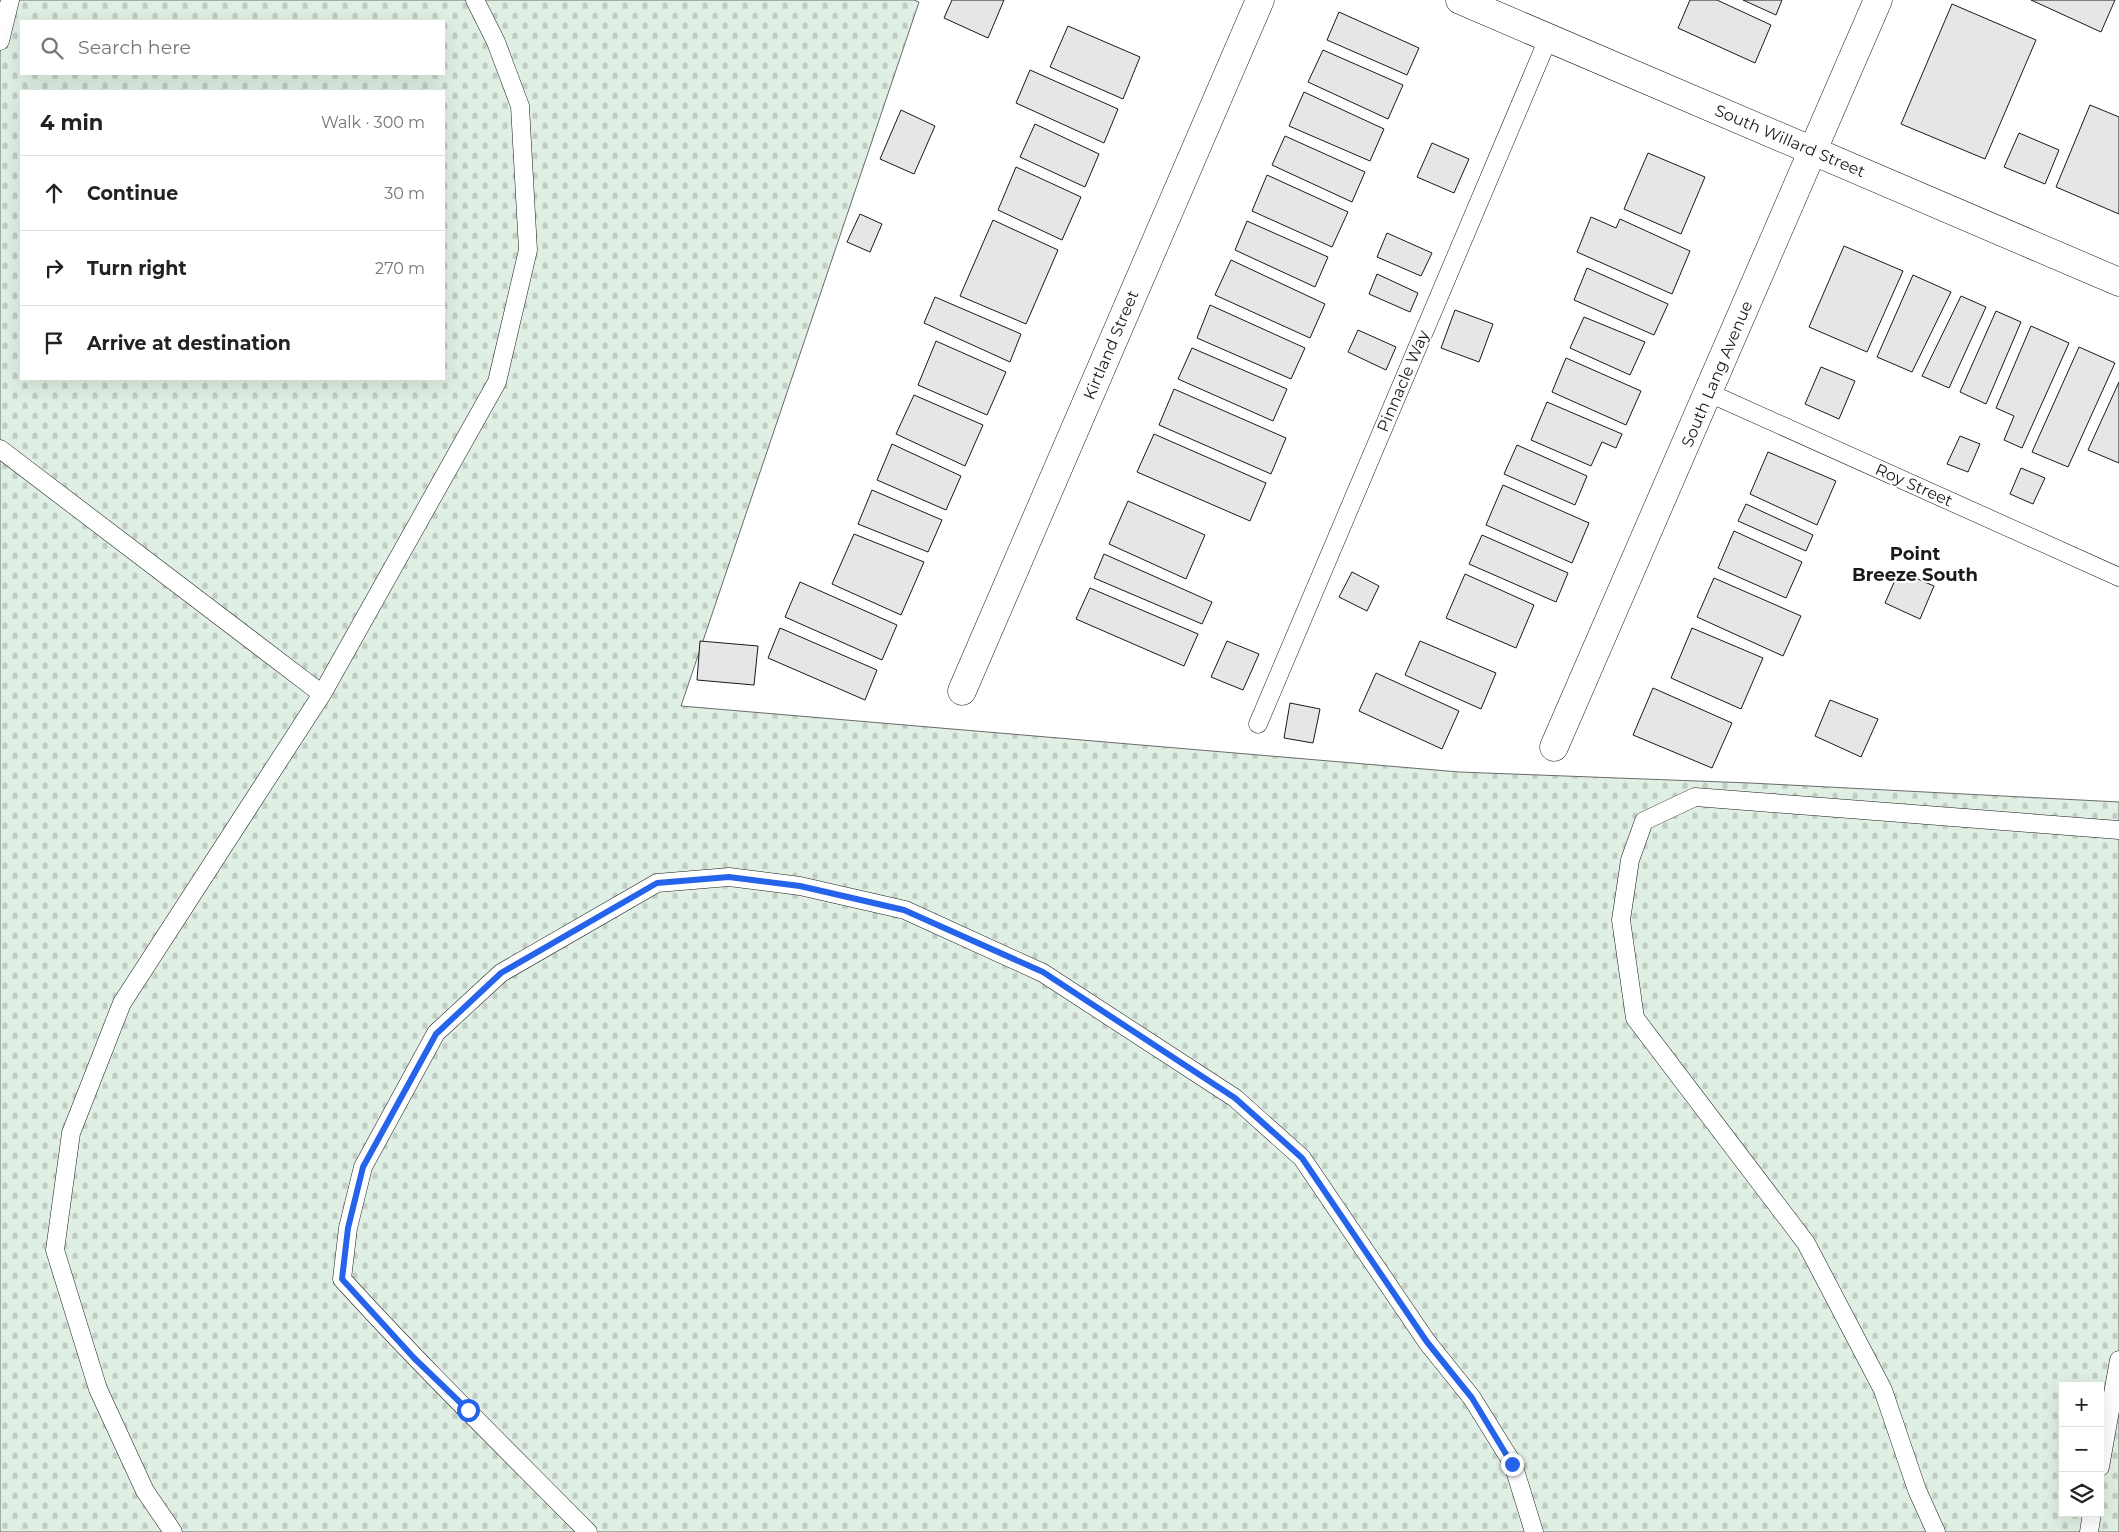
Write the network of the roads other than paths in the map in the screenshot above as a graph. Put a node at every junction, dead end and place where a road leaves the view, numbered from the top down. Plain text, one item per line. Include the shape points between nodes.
1 (10, 0) edge
2 (475, 0) edge
3 (1260, 0) edge
4 (1460, 0) edge
5 (1878, 0) edge
6 (1548, 39) junction
7 (0, 41) edge
8 (1812, 150) junction
9 (2119, 282) edge
10 (1709, 393) junction
11 (0, 449) edge
12 (2119, 577) edge
13 (962, 691) dead end
14 (322, 694) junction
15 (1258, 724) dead end
16 (1554, 746) dead end
17 (2119, 830) edge
18 (2119, 1360) edge
19 (2104, 1444) edge
20 (2091, 1517) edge
21 (173, 1532) edge
22 (588, 1532) edge
23 (1534, 1532) edge
24 (1936, 1532) edge
25 (2089, 1532) edge

1 - 7 lane
2 - 14 lane via 496,42 520,106 528,250 510,337 498,382
3 - 13 street, Kirtland Street
4 - 6 street, South Willard Street
5 - 8 street, South Lang Avenue
6 - 8 street, South Willard Street
6 - 15 lane, Pinnacle Way
8 - 9 street, South Willard Street
8 - 10 street, South Lang Avenue
10 - 12 lane, Roy Street
10 - 16 street, South Lang Avenue
11 - 14 lane
14 - 21 lane via 122,1003 71,1133 55,1250 98,1389 145,1491
17 - 24 lane via 1695,797 1644,822 1630,860 1621,920 1635,1018 1806,1243 1883,1390 1917,1490
18 - 19 lane
20 - 25 lane
22 - 23 lane via 414,1358 342,1279 348,1228 363,1167 436,1034 501,973 657,883 729,877 800,886 904,910 1043,972 1235,1098 1302,1158 1427,1342 1472,1398 1512,1464

